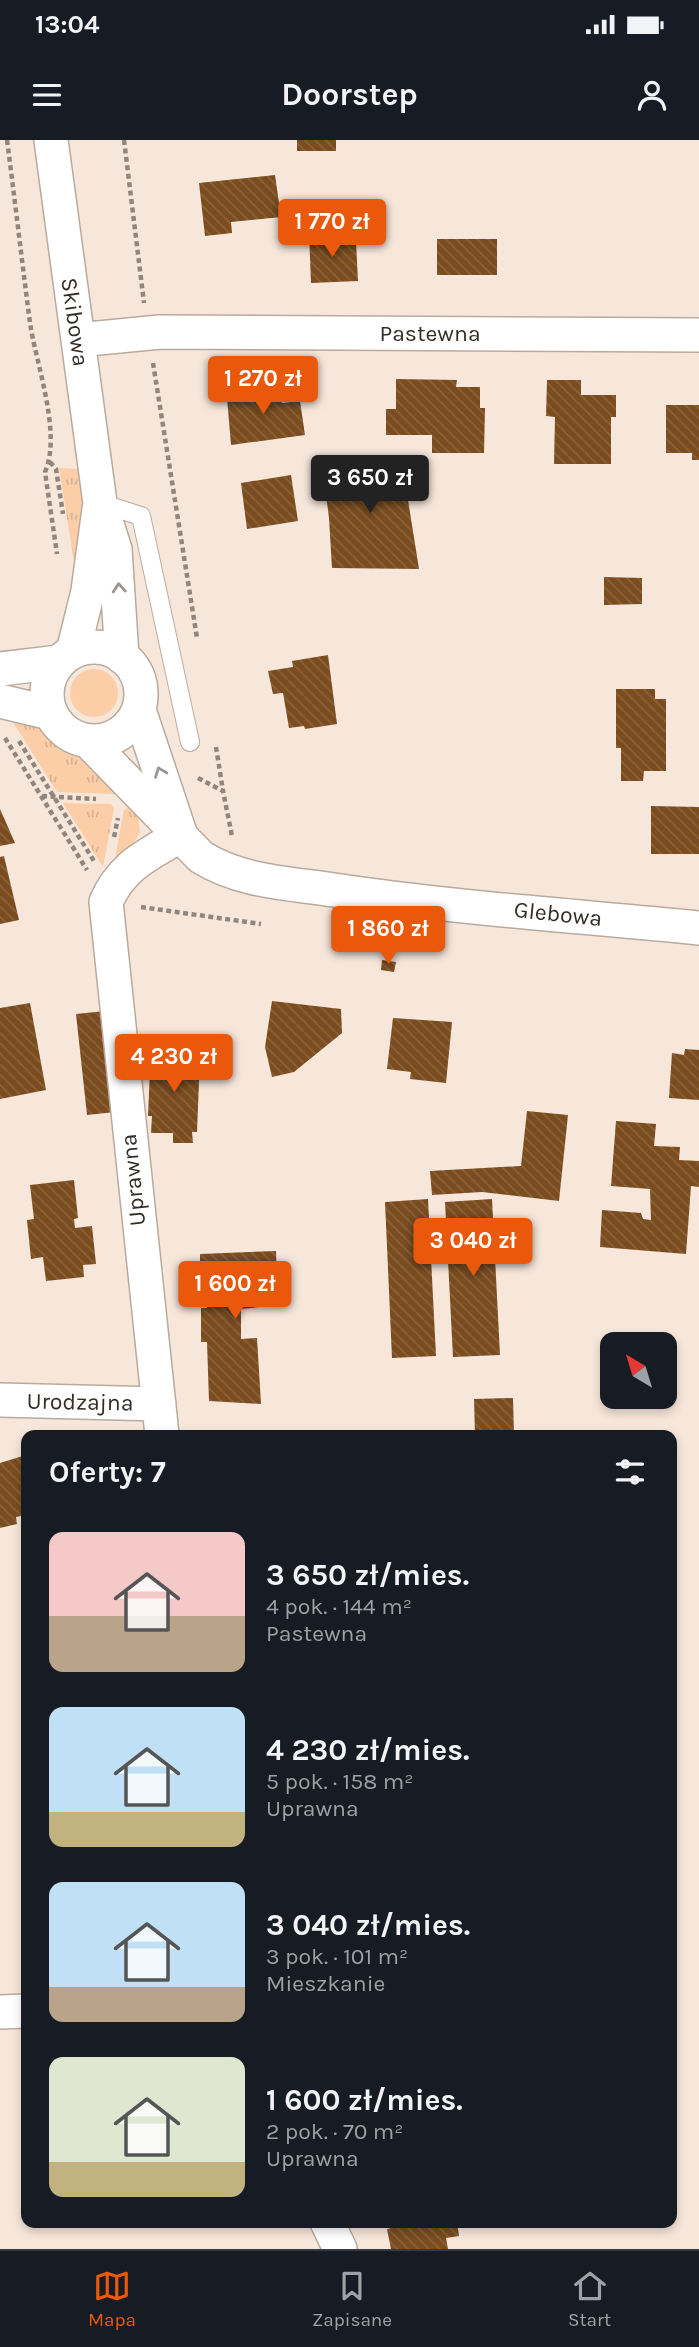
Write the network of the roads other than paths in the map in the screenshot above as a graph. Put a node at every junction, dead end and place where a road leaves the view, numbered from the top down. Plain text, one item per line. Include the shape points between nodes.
1 (51, 140) edge
2 (699, 335) edge
3 (78, 341) junction
4 (100, 503) junction
5 (66, 657) junction
6 (122, 657) junction
7 (0, 669) edge
8 (0, 701) edge
9 (139, 710) junction
10 (50, 713) junction
11 (88, 741) junction
12 (190, 742) dead end
13 (181, 835) junction
14 (699, 928) edge
15 (0, 1400) edge
16 (160, 1419) edge
17 (21, 2011) edge
18 (0, 2012) edge
19 (330, 2228) edge
20 (340, 2249) edge

1 - 3 street, Skibowa
2 - 3 street, Pastewna via 148,332
3 - 4 street, Skibowa
4 - 5 street, Skibowa via 88,591
6 -> 4 street, Skibowa via 115,549
4 - 12 lane via 141,516
5 - 6 street via 98,647
5 - 7 street
5 - 10 street via 47,687
6 - 9 street via 139,680
8 - 10 street
9 - 11 street via 119,735
13 -> 9 street, Glebowa
10 - 11 street via 72,737
11 - 13 street, Glebowa
13 - 14 street, Glebowa via 201,857 223,871 247,877 380,897
13 - 16 street, Uprawna via 127,868 106,902
15 - 16 street, Urodzajna
17 - 18 street
19 - 20 street

